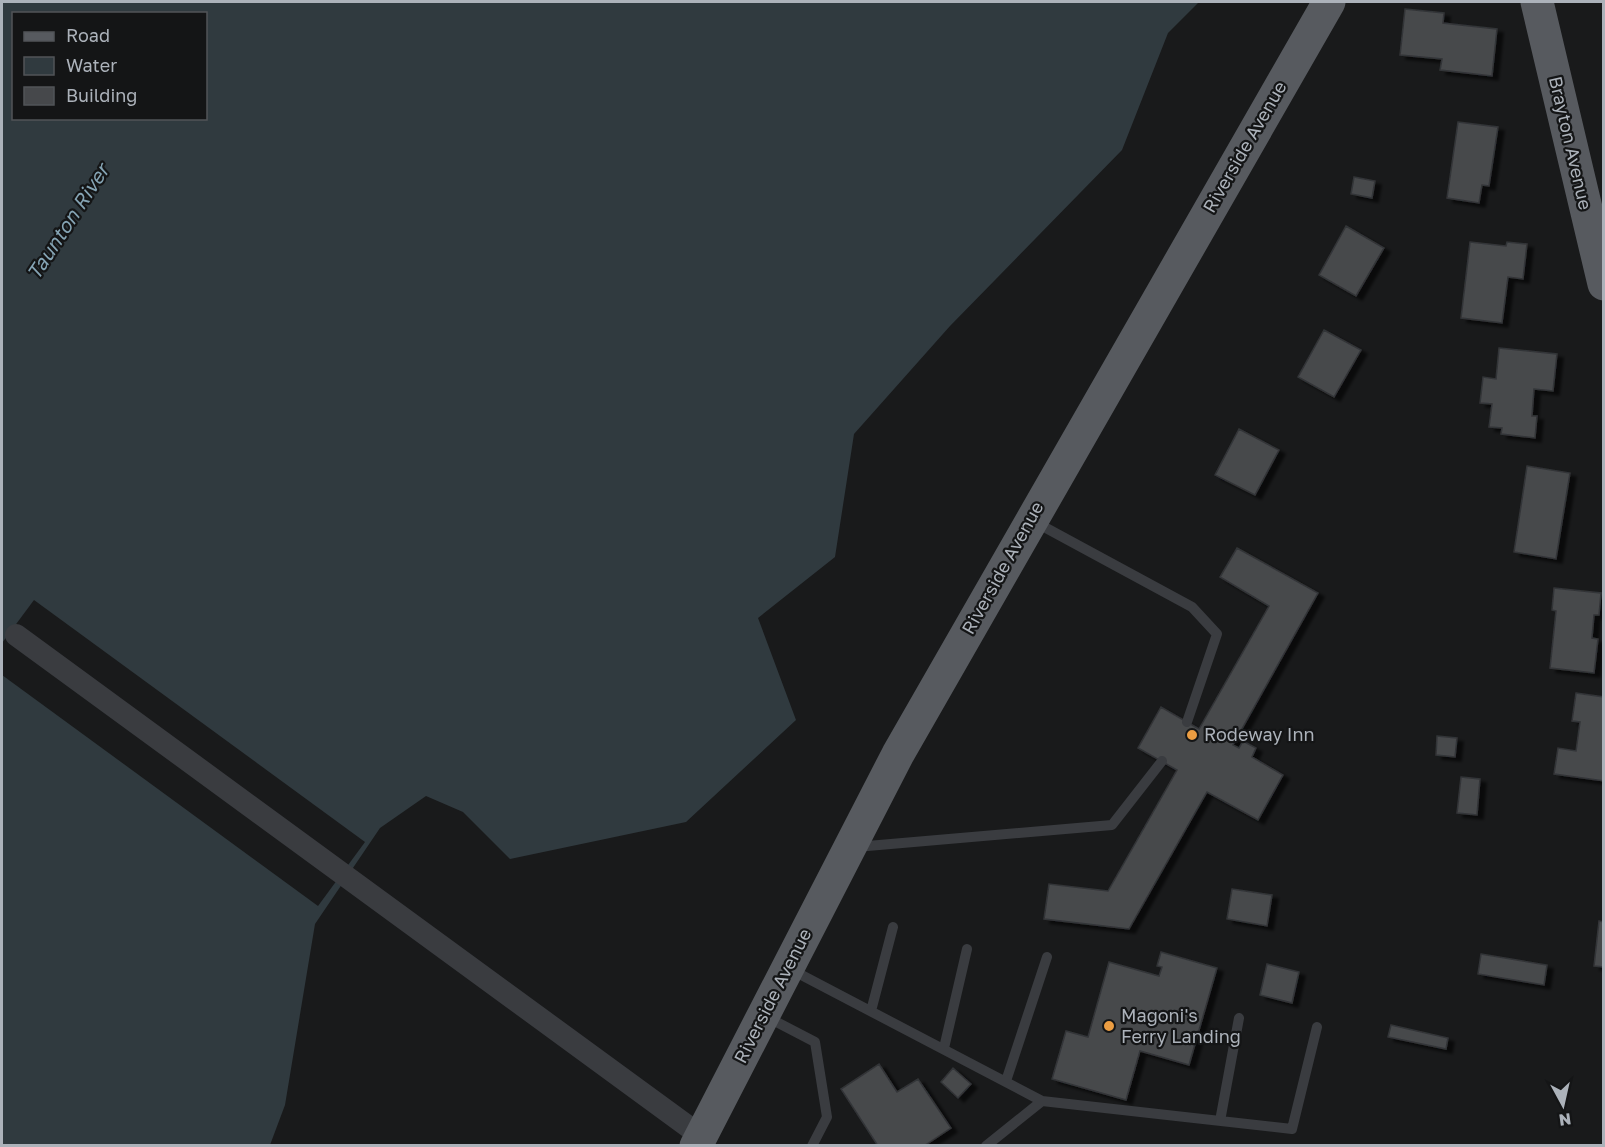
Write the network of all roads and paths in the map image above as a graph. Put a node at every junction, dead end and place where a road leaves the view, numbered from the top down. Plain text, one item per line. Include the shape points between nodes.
1 (1329, 2) edge
2 (1537, 2) edge
3 (1604, 284) edge
4 (1031, 520) junction
5 (16, 635) dead end
6 (1187, 722) dead end
7 (1162, 761) dead end
8 (850, 847) junction
9 (893, 927) dead end
10 (967, 949) dead end
11 (1047, 957) dead end
12 (788, 968) junction
13 (871, 1011) junction
14 (763, 1015) junction
15 (1239, 1018) dead end
16 (1317, 1028) dead end
17 (944, 1048) junction
18 (1006, 1081) junction
19 (1042, 1101) junction
20 (1220, 1121) junction
21 (699, 1141) edge
22 (812, 1146) edge
23 (986, 1146) edge

1 - 4 main road, Riverside Avenue
2 - 3 main road, Brayton Avenue
4 - 6 lane via 1192,607 1217,634
4 - 8 main road, Riverside Avenue via 898,754
5 - 21 street
7 - 8 lane via 1112,825
8 - 12 main road, Riverside Avenue
9 - 13 lane
10 - 17 lane
11 - 18 lane
12 - 13 lane
12 - 14 main road, Riverside Avenue
13 - 17 lane
14 - 21 main road, Riverside Avenue
14 - 22 lane via 815,1042 827,1117
15 - 20 lane
16 - 20 lane via 1292,1129
17 - 18 lane
18 - 19 lane
19 - 20 lane
19 - 23 lane

